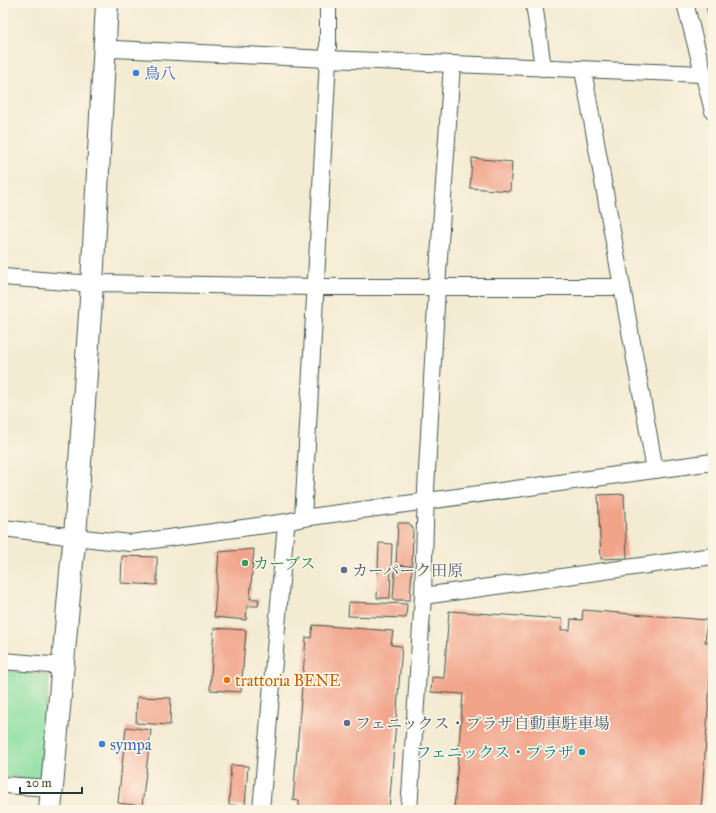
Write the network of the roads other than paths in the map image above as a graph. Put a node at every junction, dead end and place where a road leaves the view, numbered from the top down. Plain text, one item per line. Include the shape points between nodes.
1 (107, 3) edge
2 (328, 3) edge
3 (534, 3) edge
4 (685, 3) edge
5 (105, 50) junction
6 (328, 59) junction
7 (452, 64) junction
8 (543, 68) junction
9 (583, 70) junction
10 (703, 74) junction
11 (713, 110) edge
12 (3, 277) edge
13 (92, 284) junction
14 (316, 287) junction
15 (437, 287) junction
16 (622, 288) junction
17 (713, 462) edge
18 (655, 470) junction
19 (426, 502) junction
20 (303, 518) junction
21 (287, 522) junction
22 (3, 528) edge
23 (75, 537) junction
24 (713, 556) edge
25 (423, 596) junction
26 (3, 661) edge
27 (62, 666) junction
28 (3, 785) edge
29 (52, 788) junction
30 (50, 810) edge
31 (261, 810) edge
32 (409, 810) edge

1 - 5 street
2 - 6 street
3 - 8 street
4 - 10 street
5 - 6 street
5 - 13 street
6 - 7 street
6 - 14 street
7 - 8 street
7 - 15 street
8 - 9 street
9 - 10 street
9 - 16 street
10 - 11 street
12 - 13 street
13 - 14 street
13 - 23 street
14 - 15 street
14 - 20 street
15 - 16 street
15 - 19 street
16 - 18 street
17 - 18 street
18 - 19 street
19 - 20 street
19 - 25 street
20 - 21 street
21 - 23 street via 125,543
21 - 31 street
22 - 23 street
23 - 27 street
24 - 25 street
25 - 32 street
26 - 27 street
27 - 29 street
28 - 29 street
29 - 30 street

